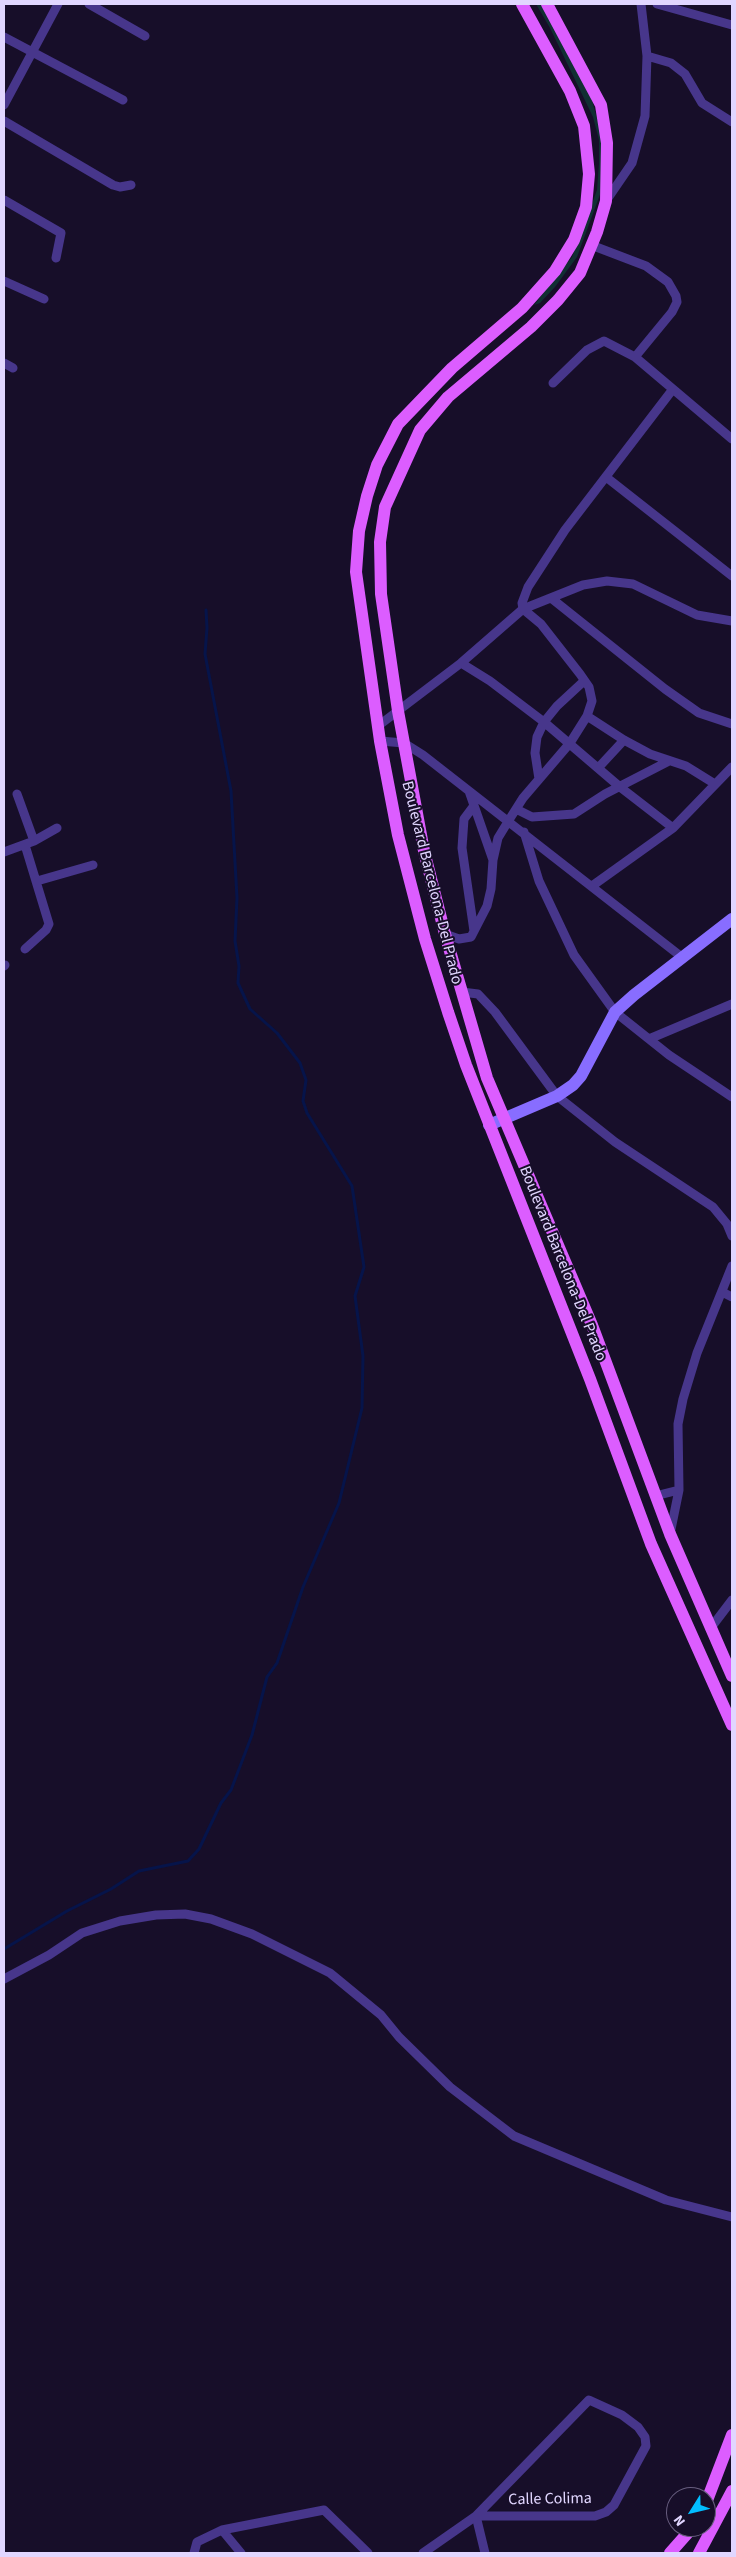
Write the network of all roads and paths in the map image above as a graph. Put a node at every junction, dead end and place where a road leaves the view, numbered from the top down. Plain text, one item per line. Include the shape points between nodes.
1 (58, 4) edge
2 (89, 4) edge
3 (522, 4) edge
4 (547, 4) edge
5 (641, 4) edge
6 (657, 4) edge
7 (732, 13) edge
8 (730, 24) edge
9 (144, 36) dead end
10 (4, 37) edge
11 (32, 52) junction
12 (647, 56) junction
13 (124, 100) dead end
14 (4, 105) edge
15 (4, 121) edge
16 (732, 122) edge
17 (131, 185) dead end
18 (4, 200) edge
19 (606, 201) junction
20 (591, 245) junction
21 (56, 258) dead end
22 (4, 281) edge
23 (44, 299) dead end
24 (522, 308) junction
25 (531, 327) junction
26 (635, 357) junction
27 (4, 363) edge
28 (13, 368) dead end
29 (553, 383) dead end
30 (673, 389) junction
31 (732, 439) edge
32 (606, 477) junction
33 (732, 576) edge
34 (551, 598) junction
35 (523, 609) junction
36 (732, 620) edge
37 (461, 662) junction
38 (584, 681) junction
39 (398, 710) junction
40 (586, 716) junction
41 (544, 722) junction
42 (732, 724) edge
43 (378, 726) junction
44 (624, 740) junction
45 (380, 741) junction
46 (404, 743) junction
47 (570, 743) junction
48 (669, 761) junction
49 (599, 767) junction
50 (732, 767) edge
51 (539, 779) junction
52 (715, 784) junction
53 (620, 787) junction
54 (469, 791) junction
55 (17, 794) dead end
56 (473, 807) junction
57 (516, 809) junction
58 (509, 820) junction
59 (57, 828) dead end
60 (673, 828) junction
61 (524, 832) junction
62 (34, 841) junction
63 (25, 844) junction
64 (4, 852) edge
65 (493, 860) junction
66 (93, 866) dead end
67 (36, 881) junction
68 (592, 886) junction
69 (732, 919) edge
70 (474, 931) junction
71 (444, 934) junction
72 (25, 949) dead end
73 (682, 958) junction
74 (462, 992) junction
75 (732, 1005) edge
76 (616, 1012) junction
77 (649, 1039) junction
78 (557, 1096) junction
79 (732, 1098) edge
80 (505, 1119) junction
81 (489, 1124) junction
82 (732, 1236) edge
83 (732, 1266) edge
84 (730, 1279) edge
85 (722, 1292) junction
86 (732, 1297) edge
87 (679, 1490) junction
88 (655, 1496) junction
89 (670, 1534) junction
90 (732, 1600) edge
91 (710, 1629) junction
92 (732, 1676) edge
93 (732, 1725) edge
94 (4, 1979) edge
95 (732, 2217) edge
96 (732, 2435) edge
97 (712, 2487) edge
98 (732, 2491) edge
99 (476, 2516) junction
100 (222, 2530) junction
101 (684, 2537) edge
102 (194, 2553) edge
103 (241, 2553) edge
104 (368, 2553) edge
105 (423, 2553) edge
106 (485, 2553) edge
107 (670, 2553) edge
108 (699, 2553) edge

1 - 11 street
2 - 9 street
3 - 24 main road, Boulevard Barcelona-Del Prado via 570,91 584,126 589,174 586,207 574,240 555,272
4 - 19 main road, Boulevard Barcelona-Del Prado via 601,105 607,143
5 - 12 street
6 - 8 street
7 - 8 street
10 - 11 street
11 - 13 street
11 - 14 street
12 - 16 street via 671,63 685,74 702,102
12 - 19 street via 644,116 632,163
15 - 17 street via 114,185
18 - 21 street via 61,234
19 - 20 main road, Boulevard Barcelona-Del Prado
20 - 25 main road, Boulevard Barcelona-Del Prado via 580,273
20 - 26 street via 646,266 668,282 676,296 672,312
22 - 23 street
24 - 25 main road
24 - 43 main road, Boulevard Barcelona-Del Prado via 452,368 398,424 377,465 359,531 356,572
25 - 39 main road, Boulevard Barcelona-Del Prado via 448,396 420,430 385,507 380,542 381,594
26 - 29 street via 604,341 587,350
26 - 30 street
27 - 28 street
30 - 31 street
30 - 32 street
32 - 33 street
32 - 35 street via 536,572 522,603
34 - 35 street
34 - 36 street via 583,585 607,582 633,584 697,615
34 - 42 street via 699,714
35 - 37 street
35 - 38 street via 541,624
37 - 39 street
37 - 41 street
38 - 40 street via 592,694
38 - 41 street
39 - 43 street
39 - 46 main road, Boulevard Barcelona-Del Prado
40 - 44 street
40 - 47 street
41 - 47 street
41 - 51 street via 534,744
43 - 45 main road, Boulevard Barcelona-Del Prado
44 - 48 street
44 - 49 street
45 - 46 street
45 - 81 main road, Boulevard Barcelona-Del Prado via 398,835 425,939 466,1066
46 - 54 street
46 - 71 main road, Boulevard Barcelona-Del Prado via 424,851
47 - 49 street
47 - 51 street
48 - 52 street via 686,766
48 - 53 street
49 - 53 street
50 - 52 street
51 - 57 street
52 - 60 street
53 - 57 street via 574,814 532,817
53 - 60 street
54 - 56 street
54 - 58 street
55 - 62 street
56 - 65 street
56 - 70 street via 464,819 462,848
57 - 58 street
58 - 61 street
58 - 65 street via 498,838
59 - 62 street
60 - 68 street
61 - 68 street
61 - 76 street via 539,881 574,955
62 - 63 street
63 - 64 street
63 - 67 street
65 - 70 street via 487,906
66 - 67 street
67 - 72 street via 49,924
68 - 73 street
69 - 73 street
70 - 71 street via 466,940
71 - 74 main road, Boulevard Barcelona-Del Prado
73 - 76 street
74 - 78 street via 478,994 496,1012
74 - 80 main road, Boulevard Barcelona-Del Prado via 487,1078
75 - 77 street
76 - 77 street
76 - 78 street via 581,1076
77 - 79 street
78 - 80 street
78 - 82 street via 615,1142 713,1207
80 - 81 street
80 - 88 main road, Boulevard Barcelona-Del Prado via 592,1325
81 - 93 main road, Boulevard Barcelona-Del Prado via 590,1378 651,1544
83 - 84 street
84 - 85 street
85 - 86 street
85 - 87 street via 697,1353 683,1399 678,1424
87 - 88 street
87 - 89 street
88 - 89 main road, Boulevard Barcelona-Del Prado
89 - 91 main road, Boulevard Barcelona-Del Prado
90 - 91 street
91 - 92 main road, Boulevard Barcelona-Del Prado
94 - 95 street via 82,1933 120,1921 185,1914 211,1919 252,1934 330,1973 381,2015 450,2087 514,2136 666,2200
96 - 97 main road
98 - 108 main road
99 - 99 street, Calle Colima via 594,2516 606,2512 614,2505 646,2446 645,2437 622,2415 589,2400
99 - 105 street
99 - 106 street
100 - 102 street via 197,2542
100 - 103 street
100 - 104 street via 324,2510
101 - 107 main road

